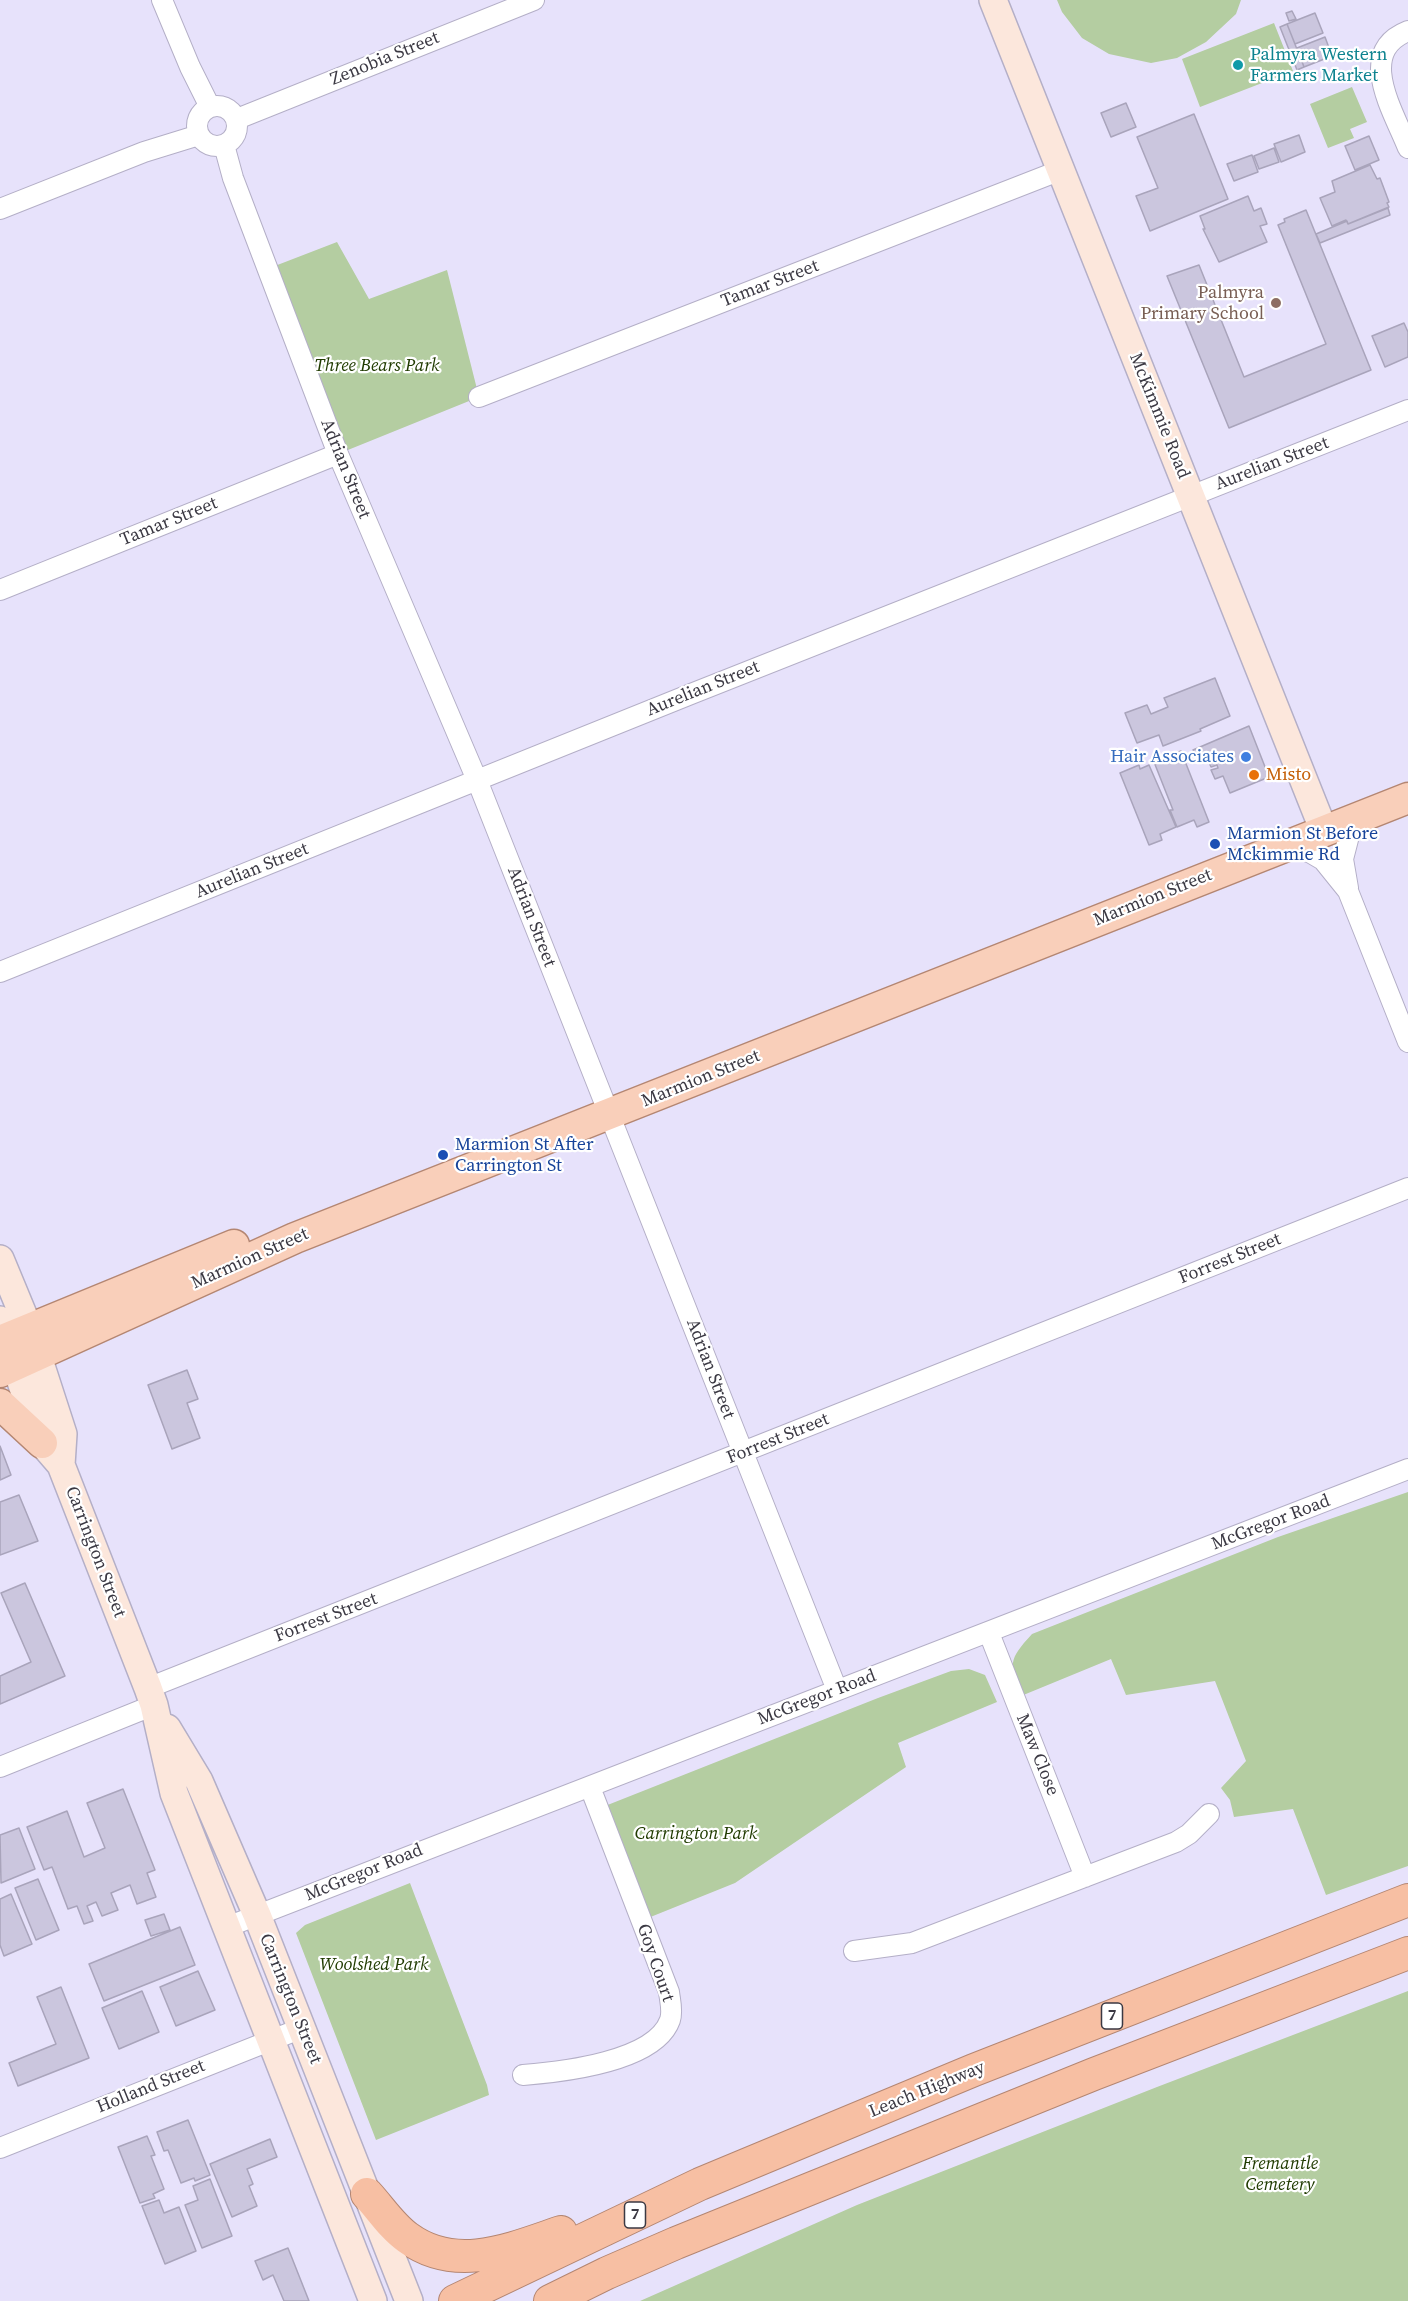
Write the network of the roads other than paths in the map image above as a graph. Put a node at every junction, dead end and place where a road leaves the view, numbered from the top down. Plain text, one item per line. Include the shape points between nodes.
1 (162, 0) edge
2 (534, 0) edge
3 (993, 0) edge
4 (1408, 31) edge
5 (210, 107) junction
6 (237, 119) junction
7 (199, 135) junction
8 (224, 146) junction
9 (1408, 148) edge
10 (1061, 170) junction
11 (0, 209) edge
12 (479, 397) dead end
13 (1408, 411) edge
14 (338, 454) junction
15 (1191, 496) junction
16 (0, 590) edge
17 (1408, 779) edge
18 (477, 780) junction
19 (1408, 798) edge
20 (1353, 820) junction
21 (1321, 824) junction
22 (1289, 845) junction
23 (1348, 891) junction
24 (0, 972) edge
25 (1408, 1042) edge
26 (606, 1108) junction
27 (1408, 1188) edge
28 (0, 1259) edge
29 (13, 1346) edge
30 (0, 1404) edge
31 (42, 1443) junction
32 (743, 1453) junction
33 (61, 1465) junction
34 (1408, 1469) edge
35 (989, 1633) junction
36 (837, 1690) junction
37 (151, 1697) junction
38 (0, 1767) edge
39 (590, 1786) junction
40 (1209, 1814) dead end
41 (1085, 1877) junction
42 (1408, 1900) edge
43 (257, 1915) junction
44 (226, 1927) junction
45 (854, 1951) dead end
46 (1408, 1953) edge
47 (302, 2028) junction
48 (270, 2040) junction
49 (522, 2075) dead end
50 (0, 2148) edge
51 (700, 2184) junction
52 (367, 2194) junction
53 (676, 2243) junction
54 (373, 2301) edge
55 (409, 2301) edge
56 (455, 2301) edge
57 (550, 2301) edge
58 (578, 2301) edge

1 - 5 street
2 - 6 street, Zenobia Street
3 - 10 main road, McKimmie Road
4 - 9 street via 1386,46 1379,62 1382,81
5 - 6 street via 223,106
5 - 7 street via 200,116
6 - 8 street via 236,135
7 - 8 street via 207,144
7 - 11 street via 144,152
8 - 14 street, Adrian Street via 236,188
10 - 12 street, Tamar Street
10 - 15 main road, McKimmie Road
13 - 15 street, Aurelian Street
14 - 16 street, Tamar Street
14 - 18 street, Adrian Street
15 - 18 street, Aurelian Street
15 - 21 main road, McKimmie Road
17 - 21 main road, Marmion Street
18 - 24 street, Aurelian Street
18 - 26 street, Adrian Street
19 - 20 main road, Marmion Street
20 - 21 main road, Marmion Street
20 - 23 street via 1343,859
21 - 22 main road, Marmion Street
21 - 26 main road, Marmion Street
22 - 23 street via 1323,860
22 - 26 main road, Marmion Street
23 - 25 street
26 - 29 main road, Marmion Street via 284,1243
26 - 32 street, Adrian Street
27 - 32 street, Forrest Street
28 - 29 main road, Carrington Street
29 - 31 main road, Carrington Street
29 - 33 main road, Carrington Street via 63,1434
30 - 31 main road
31 - 33 main road, Carrington Street
32 - 36 street, Adrian Street
32 - 37 street, Forrest Street
33 - 37 main road, Carrington Street
34 - 35 street, McGregor Road
35 - 36 street, McGregor Road
35 - 41 street, Maw Close
36 - 39 street, McGregor Road
37 - 38 street, Forrest Street
37 - 43 main road, Carrington Street via 198,1781
37 - 44 main road, Carrington Street via 174,1793
39 - 43 street, McGregor Road
39 - 49 street, Goy Court via 669,1992 671,2017 655,2040 633,2052 554,2073
40 - 41 street via 1176,1842
41 - 45 street via 912,1943
42 - 51 highway, Leach Highway / 7 via 974,2070
43 - 44 street, McGregor Road
43 - 47 main road, Carrington Street
44 - 48 main road, Carrington Street
46 - 53 highway, 7 via 1094,2074
47 - 48 street, Holland Street
47 - 52 main road, Carrington Street
48 - 50 street, Holland Street
48 - 54 main road, Carrington Street
51 - 52 highway via 481,2256 437,2253 424,2248 406,2237
51 - 56 highway, Leach Highway / 7
52 - 55 main road, Carrington Street
53 - 57 highway, 7
53 - 58 highway

